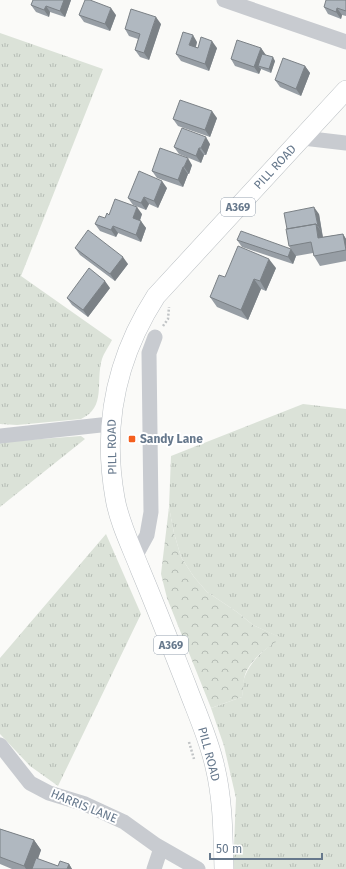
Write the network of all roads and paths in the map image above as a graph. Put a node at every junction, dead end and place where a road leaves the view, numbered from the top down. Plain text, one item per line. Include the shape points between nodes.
1 (224, 0) edge
2 (346, 42) edge
3 (346, 90) edge
4 (303, 138) junction
5 (346, 143) edge
6 (156, 337) dead end
7 (110, 424) junction
8 (0, 436) edge
9 (135, 557) junction
10 (187, 736) dead end
11 (0, 745) edge
12 (196, 765) dead end
13 (162, 848) junction
14 (154, 869) edge
15 (198, 869) edge
16 (224, 869) edge

1 - 2 street
3 - 4 main road, PILL ROAD / A369
4 - 5 street
4 - 7 main road, PILL ROAD / A369 via 156,296 141,320 127,351 120,371
6 - 9 street via 149,353 151,512 146,535
7 - 8 street
7 - 9 main road, PILL ROAD / A369 via 115,499
9 - 16 main road, PILL ROAD / A369 via 197,713 215,767 223,824
10 - 12 path
11 - 13 street, HARRIS LANE via 30,783 124,822
13 - 14 street
13 - 15 street, HARRIS LANE

